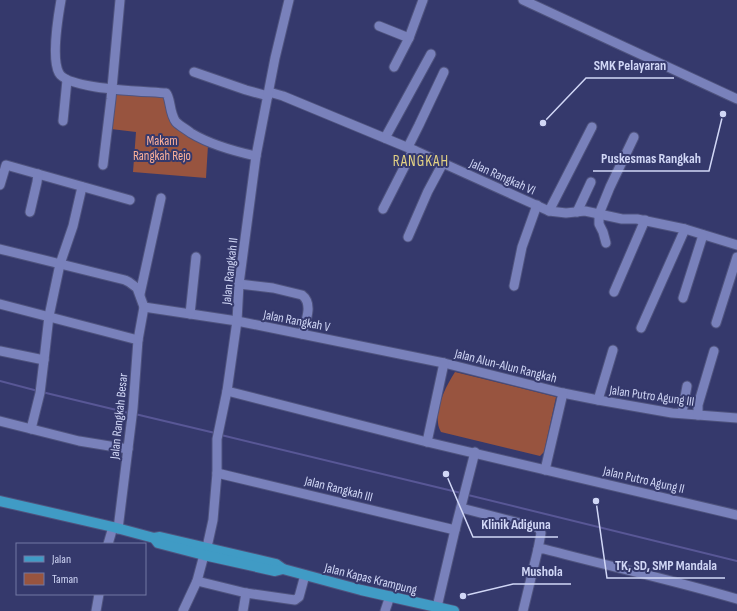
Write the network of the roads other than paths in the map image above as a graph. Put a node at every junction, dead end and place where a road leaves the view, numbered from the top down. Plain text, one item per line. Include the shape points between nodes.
1 (61, 0) edge
2 (120, 0) edge
3 (289, 0) edge
4 (423, 0) edge
5 (523, 0) edge
6 (379, 26) dead end
7 (409, 38) junction
8 (431, 54) dead end
9 (394, 67) dead end
10 (194, 72) dead end
11 (444, 72) dead end
12 (67, 80) junction
13 (111, 90) junction
14 (268, 94) junction
15 (737, 99) edge
16 (63, 121) dead end
17 (592, 127) dead end
18 (634, 137) dead end
19 (385, 138) junction
20 (410, 149) junction
21 (256, 156) junction
22 (443, 163) junction
23 (103, 165) dead end
24 (38, 174) junction
25 (591, 182) dead end
26 (0, 185) edge
27 (82, 186) junction
28 (161, 198) dead end
29 (130, 200) dead end
30 (537, 205) junction
31 (383, 209) dead end
32 (549, 211) junction
33 (30, 212) dead end
34 (577, 212) junction
35 (599, 214) junction
36 (646, 220) junction
37 (685, 229) junction
38 (703, 235) junction
39 (408, 236) dead end
40 (606, 243) dead end
41 (737, 245) edge
42 (0, 249) edge
43 (196, 257) dead end
44 (737, 257) edge
45 (60, 264) junction
46 (239, 284) junction
47 (514, 286) dead end
48 (614, 292) dead end
49 (140, 294) junction
50 (683, 298) dead end
51 (0, 304) edge
52 (144, 307) junction
53 (190, 314) junction
54 (49, 316) junction
55 (237, 321) junction
56 (716, 323) dead end
57 (641, 328) dead end
58 (302, 334) junction
59 (138, 340) junction
60 (613, 350) dead end
61 (714, 351) dead end
62 (0, 352) edge
63 (44, 360) junction
64 (444, 363) junction
65 (687, 386) dead end
66 (227, 391) junction
67 (563, 393) junction
68 (598, 400) junction
69 (682, 414) junction
70 (698, 415) junction
71 (737, 416) edge
72 (0, 421) edge
73 (31, 429) junction
74 (427, 442) junction
75 (128, 449) junction
76 (475, 452) junction
77 (545, 470) junction
78 (217, 473) junction
79 (463, 500) junction
80 (0, 501) edge
81 (737, 515) edge
82 (116, 528) junction
83 (455, 530) junction
84 (108, 543) edge
85 (538, 549) junction
86 (206, 551) junction
87 (306, 575) junction
88 (197, 581) junction
89 (246, 593) junction
90 (98, 595) edge
91 (390, 596) junction
92 (737, 599) edge
93 (437, 607) junction
94 (96, 611) edge
95 (183, 611) edge
96 (243, 611) edge
97 (385, 611) edge
98 (454, 611) edge
99 (523, 611) edge

1 - 12 street via 56,28 56,60 60,75
2 - 13 street
3 - 14 street, Jalan Rangkah II
4 - 7 street
5 - 15 street
6 - 7 street
7 - 9 street
8 - 19 street
10 - 14 street, Jalan Rangkah VI via 246,90
11 - 20 street
12 - 13 street
12 - 16 street
13 - 21 street via 166,93 173,117 185,129 209,143
13 - 23 street
14 - 19 street, Jalan Rangkah VI via 283,96
14 - 21 street, Jalan Rangkah II
17 - 32 street
18 - 35 street
19 - 20 street, Jalan Rangkah VI
20 - 22 street, Jalan Rangkah VI
20 - 31 street
21 - 46 street, Jalan Rangkah II
22 - 30 street, Jalan Rangkah VI
22 - 39 street
24 - 26 street via 6,165
24 - 27 street
24 - 33 street
25 - 34 street
27 - 29 street
27 - 45 street via 73,226
28 - 49 street
30 - 32 street, Jalan Rangkah VI
30 - 47 street via 522,247
32 - 34 street, Jalan Rangkah VI
34 - 35 street, Jalan Rangkah VI
35 - 36 street, Jalan Rangkah VI via 622,219
35 - 40 street via 600,227
36 - 37 street, Jalan Rangkah VI
36 - 48 street
37 - 38 street, Jalan Rangkah VI
37 - 57 street
38 - 41 street, Jalan Rangkah VI
38 - 50 street
42 - 45 street
43 - 53 street
44 - 56 street
45 - 49 street via 125,280 134,285
45 - 54 street
46 - 55 street, Jalan Rangkah II
46 - 58 street via 273,288 305,297 308,310
49 - 52 street
51 - 54 street
52 - 53 street, Jalan Rangkah V
52 - 59 street, Jalan Rangkah Besar
53 - 55 street, Jalan Rangkah V
54 - 59 street
54 - 63 street
55 - 58 street, Jalan Rangkah V
55 - 66 street, Jalan Rangkah II
58 - 64 street, Jalan Rangkah V
59 - 75 street, Jalan Rangkah Besar
60 - 68 street
61 - 70 street via 698,405
62 - 63 street
63 - 73 street
64 - 67 street, Jalan Alun-Alun Rangkah
64 - 74 street, Jalan Alun-Alun Rangkah
65 - 69 street
66 - 74 street
66 - 78 street, Jalan Rangkah II via 217,435
67 - 68 street, Jalan Putro Agung III
67 - 77 street, Jalan Alun-Alun Rangkah
68 - 69 street, Jalan Putro Agung III
69 - 70 street, Jalan Putro Agung III
70 - 71 street, Jalan Putro Agung III
72 - 73 street
73 - 75 street via 79,441
74 - 76 street
75 - 82 street, Jalan Rangkah Besar
76 - 77 street
76 - 79 street
77 - 81 street, Jalan Putro Agung II
78 - 83 street, Jalan Rangkah III
78 - 86 street, Jalan Rangkah II via 213,520
79 - 83 street
79 - 85 street via 539,528 541,532
80 - 82 main road, Jalan Kapas Krampung
82 - 84 street, Jalan Rangkah Besar
82 - 86 main road, Jalan Kapas Krampung via 154,538 158,543
83 - 93 street
85 - 92 street
85 - 99 street
86 - 87 main road, Jalan Kapas Krampung via 275,571 283,569
86 - 88 street, Jalan Rangkah II
87 - 89 street via 296,600
87 - 91 main road, Jalan Kapas Krampung
88 - 89 street
88 - 95 street, Jalan Rangkah II
89 - 96 street
90 - 94 street
91 - 93 main road, Jalan Kapas Krampung
91 - 97 street
93 - 98 main road, Jalan Kapas Krampung

